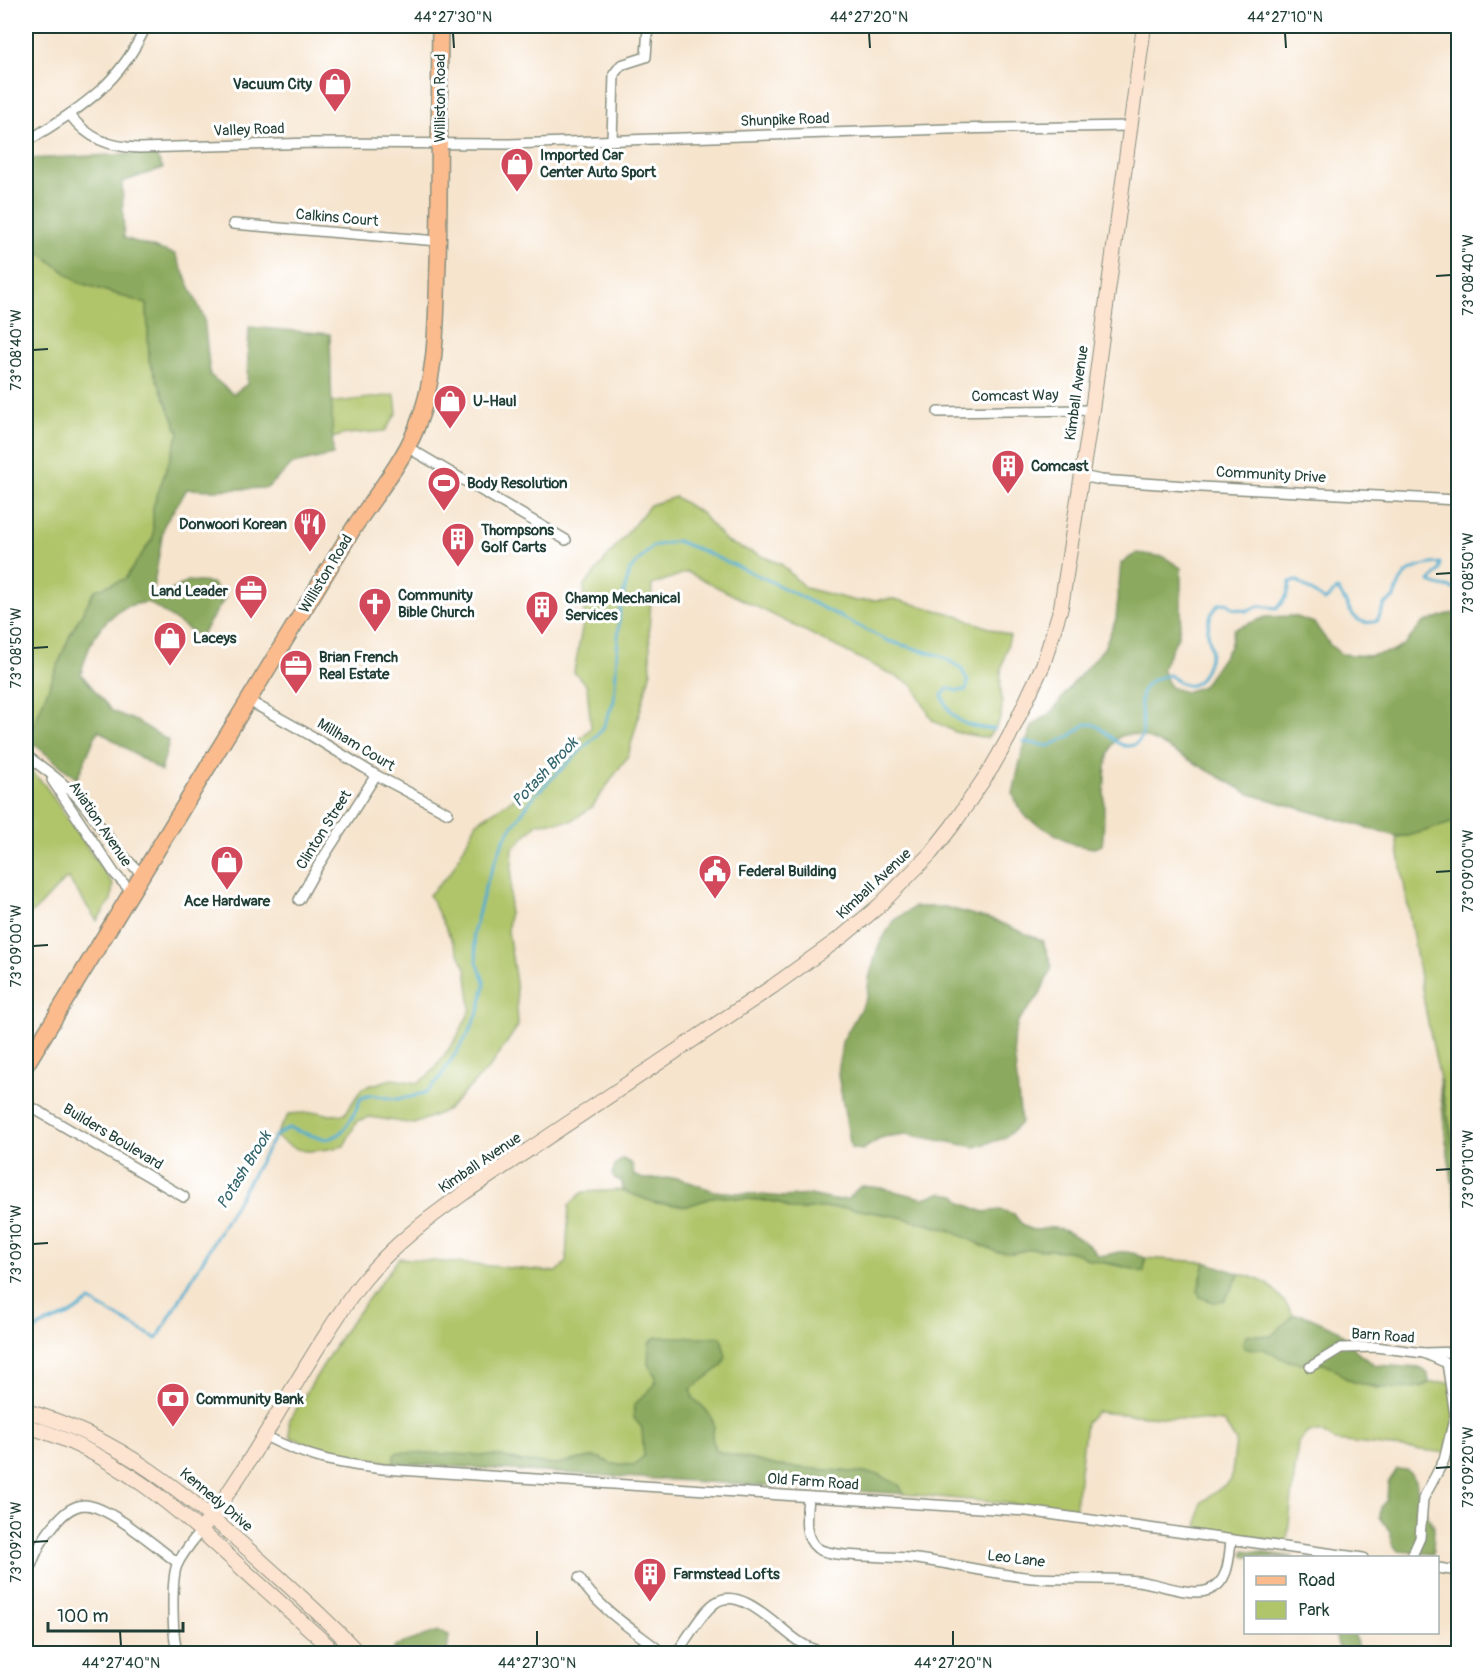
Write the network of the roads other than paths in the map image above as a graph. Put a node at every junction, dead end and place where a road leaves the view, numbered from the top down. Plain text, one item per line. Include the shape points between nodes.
1 (146, 26) edge
2 (440, 26) edge
3 (1144, 26) edge
4 (648, 27) edge
5 (70, 115) junction
6 (1131, 126) junction
7 (612, 140) junction
8 (26, 142) edge
9 (440, 144) junction
10 (233, 224) dead end
11 (438, 241) junction
12 (1092, 410) junction
13 (938, 412) dead end
14 (407, 447) junction
15 (1082, 476) junction
16 (1458, 500) edge
17 (566, 540) dead end
18 (249, 701) junction
19 (26, 755) edge
20 (48, 773) junction
21 (376, 775) junction
22 (448, 813) dead end
23 (141, 873) junction
24 (130, 891) junction
25 (299, 900) dead end
26 (26, 1065) edge
27 (26, 1104) edge
28 (184, 1197) dead end
29 (1458, 1352) edge
30 (1424, 1353) junction
31 (1310, 1367) dead end
32 (26, 1411) edge
33 (26, 1426) edge
34 (263, 1435) junction
35 (808, 1497) junction
36 (212, 1517) junction
37 (201, 1530) junction
38 (1232, 1540) junction
39 (1355, 1556) edge
40 (1411, 1556) edge
41 (178, 1563) junction
42 (1439, 1568) edge
43 (1458, 1571) edge
44 (579, 1578) dead end
45 (26, 1583) edge
46 (178, 1653) edge
47 (338, 1653) edge
48 (359, 1653) edge
49 (664, 1653) edge
50 (676, 1653) edge
51 (831, 1653) edge

1 - 5 street via 114,78
2 - 9 main road, Williston Road
3 - 6 main road, Kimball Avenue
4 - 7 street via 646,57 621,65 614,74
5 - 8 street
5 - 9 street, Valley Road via 93,137 126,148
6 - 7 street, Shunpike Road
6 - 12 main road, Kimball Avenue
7 - 9 street, Shunpike Road
9 - 11 main road, Williston Road
10 - 11 street, Calkins Court
11 - 14 main road, Williston Road via 432,372 423,410
12 - 13 street, Comcast Way
12 - 15 main road, Kimball Avenue
14 - 17 street
14 - 18 main road, Williston Road
15 - 16 street, Community Drive via 1201,487
15 - 34 main road, Kimball Avenue via 1061,607 1043,665 992,766 931,853 879,906 820,953 464,1193 404,1238 354,1293
18 - 21 street, Millham Court
18 - 23 main road, Williston Road
19 - 20 street, Aviation Avenue
20 - 23 street, Aviation Avenue via 67,786 117,850
20 - 24 street, Aviation Avenue
21 - 22 street, Millham Court
21 - 25 street, Clinton Street
23 - 24 main road, Williston Road
24 - 26 main road, Williston Road
27 - 28 street, Builders Boulevard
29 - 30 street, Barn Road
30 - 31 street, Barn Road via 1375,1347 1341,1348
30 - 40 street via 1447,1363 1455,1415 1444,1460 1423,1499 1420,1538
32 - 36 main road, Kennedy Drive via 108,1443 167,1480
33 - 37 main road via 71,1443 140,1480
34 - 35 street, Old Farm Road via 310,1457 383,1469
34 - 36 main road, Kimball Avenue
35 - 38 street, Old Farm Road via 1027,1511
35 - 38 street, Leo Lane via 807,1532 813,1544 825,1552 914,1559 1014,1576 1129,1580 1201,1592 1214,1588 1224,1578
36 - 37 main road, Kimball Avenue
36 - 48 main road, Kennedy Drive
37 - 41 street
37 - 47 main road
38 - 39 street, Old Farm Road
41 - 45 street via 105,1511 77,1506 49,1530
41 - 46 street via 173,1589
42 - 43 street
44 - 49 street via 604,1608
50 - 51 street via 710,1608 732,1598 749,1604 802,1643

